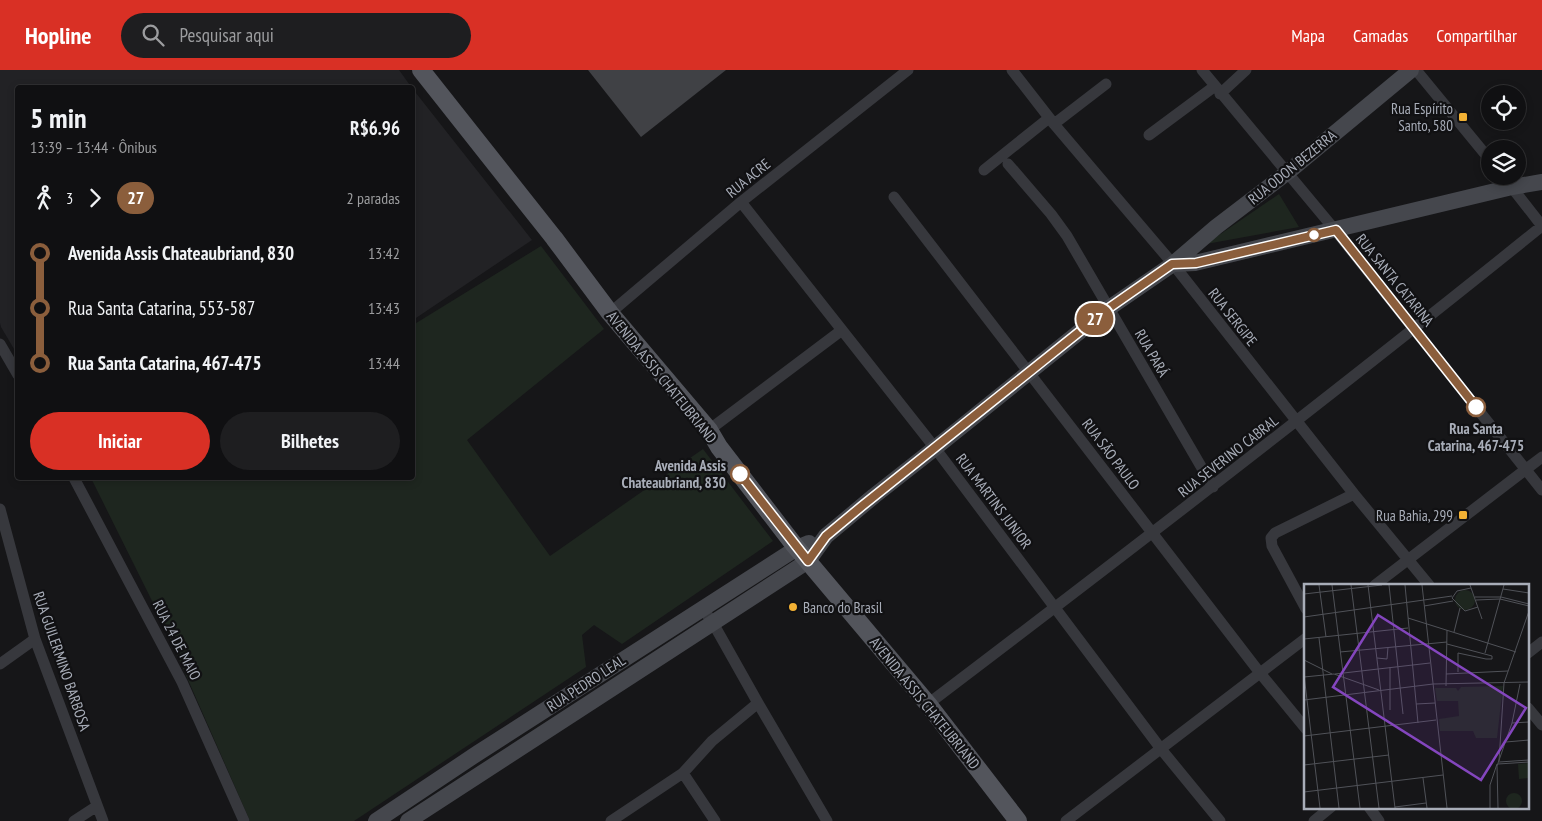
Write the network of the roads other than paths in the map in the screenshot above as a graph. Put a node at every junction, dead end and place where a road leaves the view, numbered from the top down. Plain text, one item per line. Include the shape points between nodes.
1 (422, 70) edge
2 (908, 70) edge
3 (1012, 70) edge
4 (1202, 70) edge
5 (1246, 70) edge
6 (1411, 70) edge
7 (1416, 70) edge
8 (1106, 84) dead end
9 (1218, 90) junction
10 (1051, 121) junction
11 (1149, 135) dead end
12 (1481, 149) edge
13 (1008, 164) dead end
14 (984, 170) dead end
15 (1288, 172) junction
16 (1526, 182) edge
17 (1542, 182) edge
18 (1497, 185) edge
19 (1510, 185) edge
20 (894, 197) dead end
21 (741, 202) junction
22 (1542, 226) edge
23 (1336, 230) junction
24 (1172, 264) junction
25 (1109, 308) junction
26 (610, 313) junction
27 (1415, 329) junction
28 (842, 330) junction
29 (0, 344) edge
30 (15, 371) edge
31 (1030, 372) junction
32 (1297, 421) junction
33 (709, 430) junction
34 (935, 448) junction
35 (1542, 457) edge
36 (1526, 469) junction
37 (75, 480) edge
38 (1213, 487) junction
39 (1542, 490) edge
40 (1354, 494) junction
41 (0, 509) edge
42 (1153, 533) junction
43 (803, 554) junction
44 (1408, 559) junction
45 (1376, 584) edge
46 (1428, 584) edge
47 (1304, 605) edge
48 (1056, 607) junction
49 (703, 609) junction
50 (713, 623) junction
51 (35, 639) junction
52 (1304, 640) edge
53 (1542, 642) edge
54 (1530, 651) edge
55 (0, 664) edge
56 (1260, 673) junction
57 (758, 703) junction
58 (928, 704) junction
59 (1530, 710) edge
60 (1542, 725) edge
61 (1304, 727) edge
62 (1161, 748) junction
63 (683, 773) junction
64 (97, 806) junction
65 (1330, 808) edge
66 (1370, 808) edge
67 (379, 820) edge
68 (74, 821) edge
69 (103, 821) edge
70 (244, 821) edge
71 (408, 821) edge
72 (611, 821) edge
73 (715, 821) edge
74 (827, 821) edge
75 (1018, 821) edge
76 (1066, 821) edge
77 (1220, 821) edge
78 (1314, 821) edge
79 (1379, 821) edge

1 - 26 main road, AVENIDA ASSIS CHATEUBRIAND
2 - 21 street, RUA ACRE
3 - 10 street, RUA SERGIPE
4 - 9 street, RUA SANTA CATARINA
5 - 9 street
6 - 15 main road, RUA ODON BEZERRA
7 - 12 street
8 - 10 street
9 - 11 street
9 - 15 street, RUA SANTA CATARINA
10 - 14 street
10 - 24 street, RUA SERGIPE
13 - 25 street, RUA PARÁ via 1067,236
15 - 23 street, RUA SANTA CATARINA
15 - 24 main road, RUA ODON BEZERRA
16 - 17 main road
18 - 23 main road
19 - 22 street
20 - 31 street, RUA SÃO PAULO
21 - 26 street, RUA ACRE
21 - 28 street, RUA MARTINS JUNIOR
22 - 27 street, RUA SEVERINO CABRAL
23 - 24 main road via 1196,263
23 - 27 street, RUA SANTA CATARINA
24 - 25 main road, RUA ODON BEZERRA
24 - 32 street, RUA SERGIPE
25 - 31 main road, RUA ODON BEZERRA
25 - 38 street, RUA PARÁ
26 - 33 main road, AVENIDA ASSIS CHATEUBRIAND
27 - 32 street, RUA SEVERINO CABRAL
27 - 36 street, RUA SANTA CATARINA
28 - 33 street
28 - 34 street, RUA MARTINS JUNIOR
29 - 30 street
31 - 34 main road, RUA ODON BEZERRA
31 - 42 street, RUA SÃO PAULO
32 - 38 street, RUA SEVERINO CABRAL
32 - 40 street, RUA SERGIPE
33 - 43 main road, AVENIDA ASSIS CHATEUBRIAND via 718,447
34 - 43 main road, RUA ODON BEZERRA
34 - 48 street, RUA MARTINS JUNIOR
35 - 36 street
36 - 39 street, RUA SANTA CATARINA
36 - 44 street
37 - 70 street, RUA 24 DE MAIO via 182,682
38 - 42 street, RUA SEVERINO CABRAL
40 - 44 street, RUA SERGIPE
40 - 47 street via 1275,533 1271,538 1272,546
41 - 51 street, RUA GUILERMINO BARBOSA
42 - 48 street, RUA SEVERINO CABRAL
42 - 56 street, RUA SÃO PAULO
43 - 49 main road, RUA PEDRO LEAL
43 - 50 main road, RUA PEDRO LEAL
43 - 58 main road, AVENIDA ASSIS CHATEUBRIAND
44 - 45 street
44 - 46 street, RUA SERGIPE
48 - 58 street, RUA SEVERINO CABRAL
48 - 62 street, RUA MARTINS JUNIOR
49 - 50 street
49 - 67 main road, RUA PEDRO LEAL
50 - 57 street
50 - 71 main road, RUA PEDRO LEAL
51 - 55 street
51 - 64 street, RUA GUILERMINO BARBOSA
52 - 56 street
53 - 54 street
56 - 61 street, RUA SÃO PAULO
56 - 62 street
57 - 63 street via 712,741
57 - 74 street
58 - 75 main road, AVENIDA ASSIS CHATEUBRIAND
59 - 60 street
62 - 76 street
62 - 77 street, RUA MARTINS JUNIOR
63 - 72 street
63 - 73 street
64 - 68 street
64 - 69 street, RUA GUILERMINO BARBOSA
65 - 78 street
66 - 79 street

